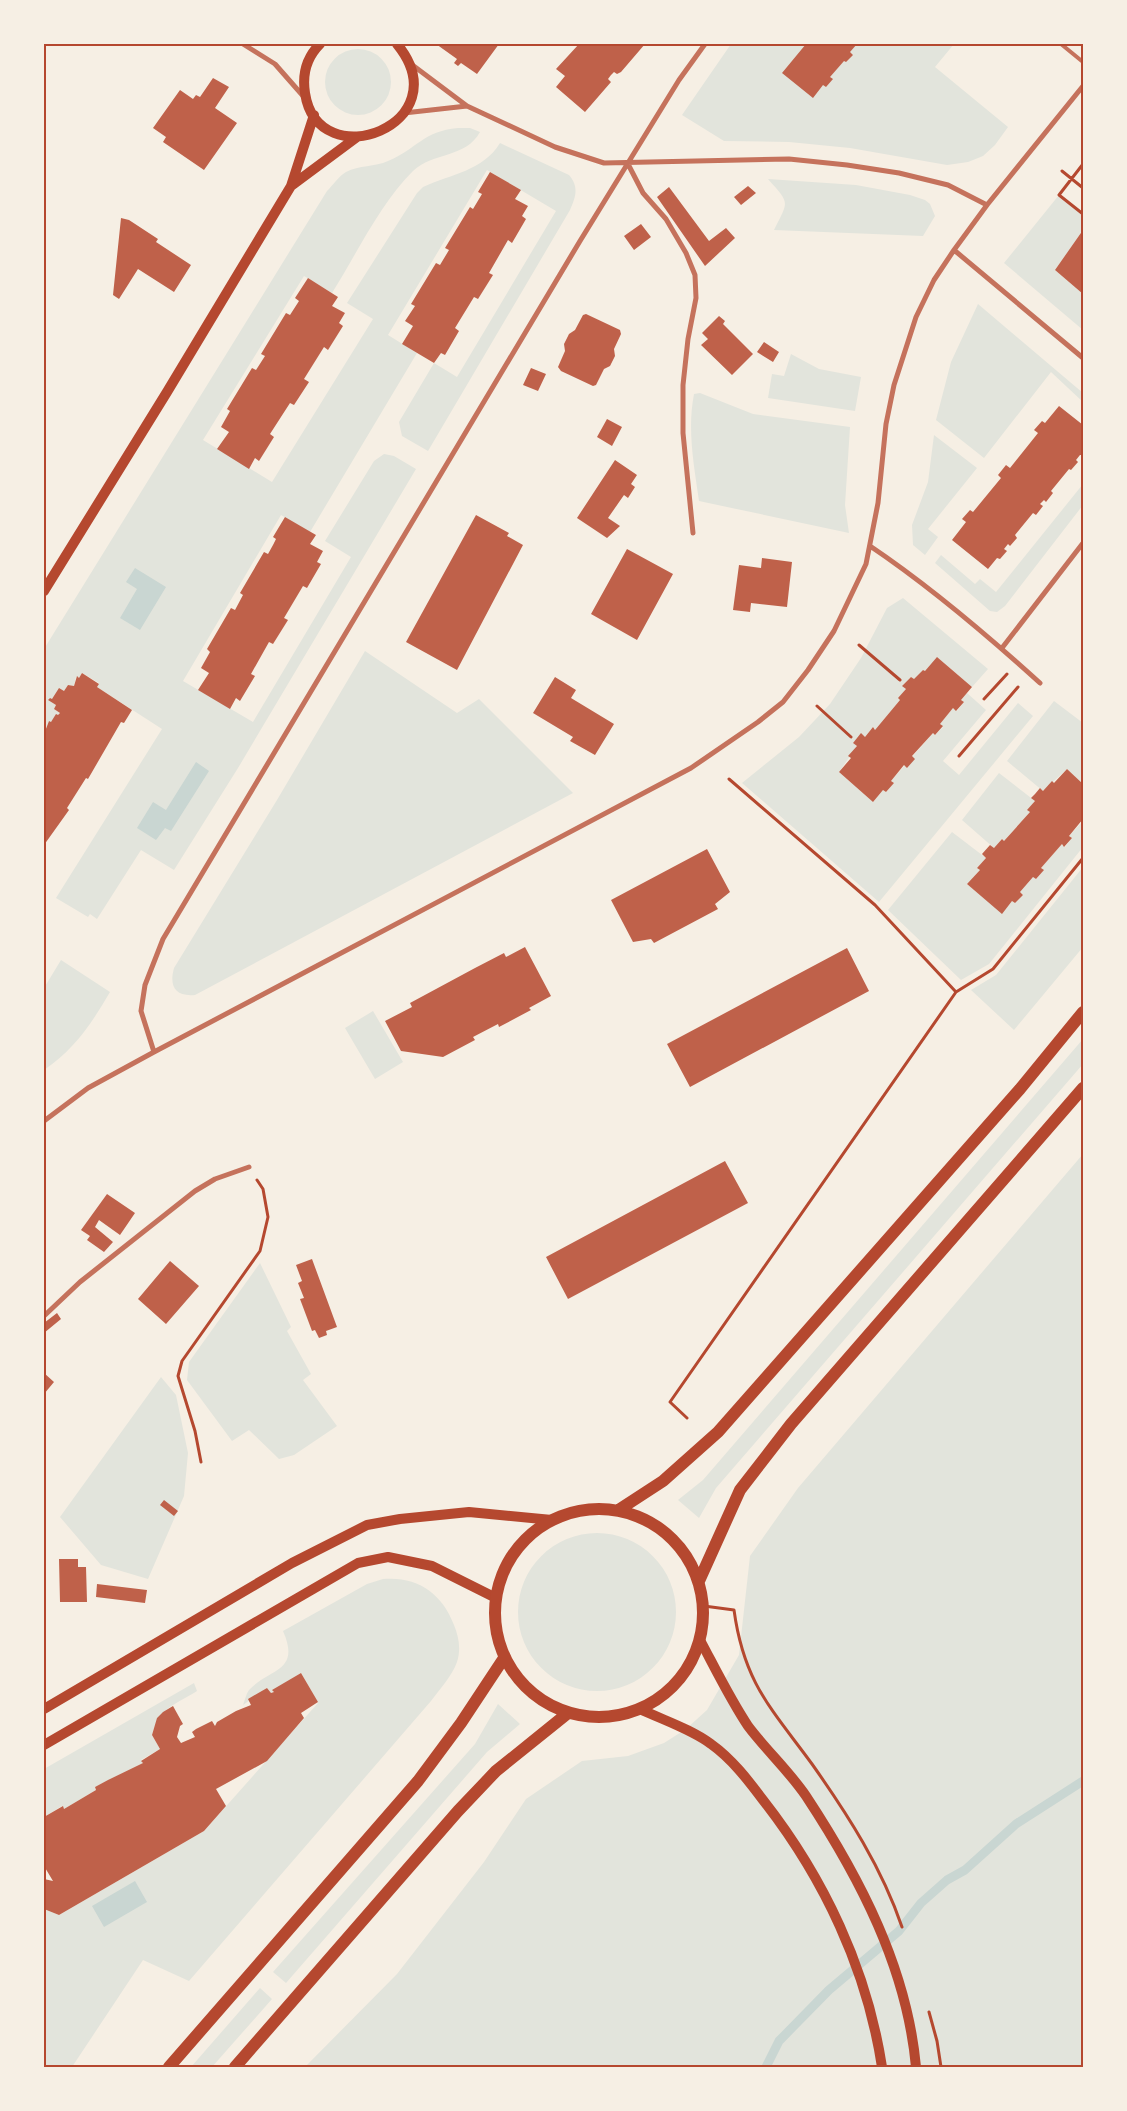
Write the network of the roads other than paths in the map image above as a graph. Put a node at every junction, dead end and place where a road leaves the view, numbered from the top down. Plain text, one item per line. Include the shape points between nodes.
1 (243, 44) edge
2 (320, 44) edge
3 (397, 44) edge
4 (705, 44) edge
5 (1061, 44) edge
6 (405, 48) edge
7 (1083, 62) edge
8 (410, 63) junction
9 (1083, 86) edge
10 (306, 99) junction
11 (467, 106) junction
12 (404, 113) junction
13 (314, 115) junction
14 (357, 137) junction
15 (628, 164) junction
16 (291, 186) junction
17 (987, 205) junction
18 (954, 250) junction
19 (1083, 358) edge
20 (693, 533) dead end
21 (1083, 543) edge
22 (870, 546) junction
23 (44, 591) edge
24 (1002, 648) junction
25 (1040, 683) dead end
26 (1083, 1012) edge
27 (154, 1052) junction
28 (1083, 1088) edge
29 (44, 1121) edge
30 (249, 1167) road end
31 (44, 1316) edge
32 (620, 1509) junction
33 (552, 1520) junction
34 (698, 1581) junction
35 (496, 1598) junction
36 (700, 1640) junction
37 (504, 1658) junction
38 (44, 1709) edge
39 (640, 1709) junction
40 (568, 1713) junction
41 (44, 1745) edge
42 (169, 2067) edge
43 (235, 2067) edge
44 (882, 2067) edge
45 (916, 2067) edge

1 - 10 street via 275,64
2 - 10 main road via 306,65 303,82
3 - 6 main road
4 - 15 street
5 - 7 lane
6 - 8 main road
8 - 11 street
8 - 12 main road via 412,88
9 - 17 street
10 - 13 main road
11 - 12 street
11 - 15 street via 555,147 604,163
12 - 14 main road via 384,131
13 - 14 main road via 329,129
13 - 16 main road
14 - 16 main road
15 - 17 street via 789,159 847,165 948,185
15 - 20 street via 643,193 666,219 695,275 696,298 683,385 685,463
15 - 27 street via 163,939 145,985 141,1011
16 - 23 main road
17 - 18 street
18 - 19 street
18 - 22 street via 931,286 903,353 886,424
21 - 24 street
22 - 24 street via 915,577
22 - 27 street via 856,588 834,631 808,670 783,702 715,753
24 - 25 street
26 - 32 main road via 1020,1089 718,1432 663,1481
27 - 29 street via 88,1088
28 - 34 main road via 774,1446 740,1490
30 - 31 street via 195,1191 80,1282
32 - 33 main road via 576,1510
32 - 34 main road via 660,1529 683,1551
33 - 35 main road via 528,1537 509,1561
33 - 38 main road via 470,1512 367,1525 292,1563
34 - 36 main road via 704,1606
35 - 37 main road via 496,1634
35 - 41 main road via 432,1566 388,1557 358,1563
36 - 39 main road via 692,1660 670,1690
36 - 45 main road via 749,1726 787,1770 852,1870 902,1988
37 - 40 main road via 528,1690
37 - 42 main road via 418,1781
39 - 40 main road via 599,1718
39 - 44 main road via 711,1744 743,1773 800,1851 852,1952 871,2010
40 - 43 main road via 496,1771 458,1811

